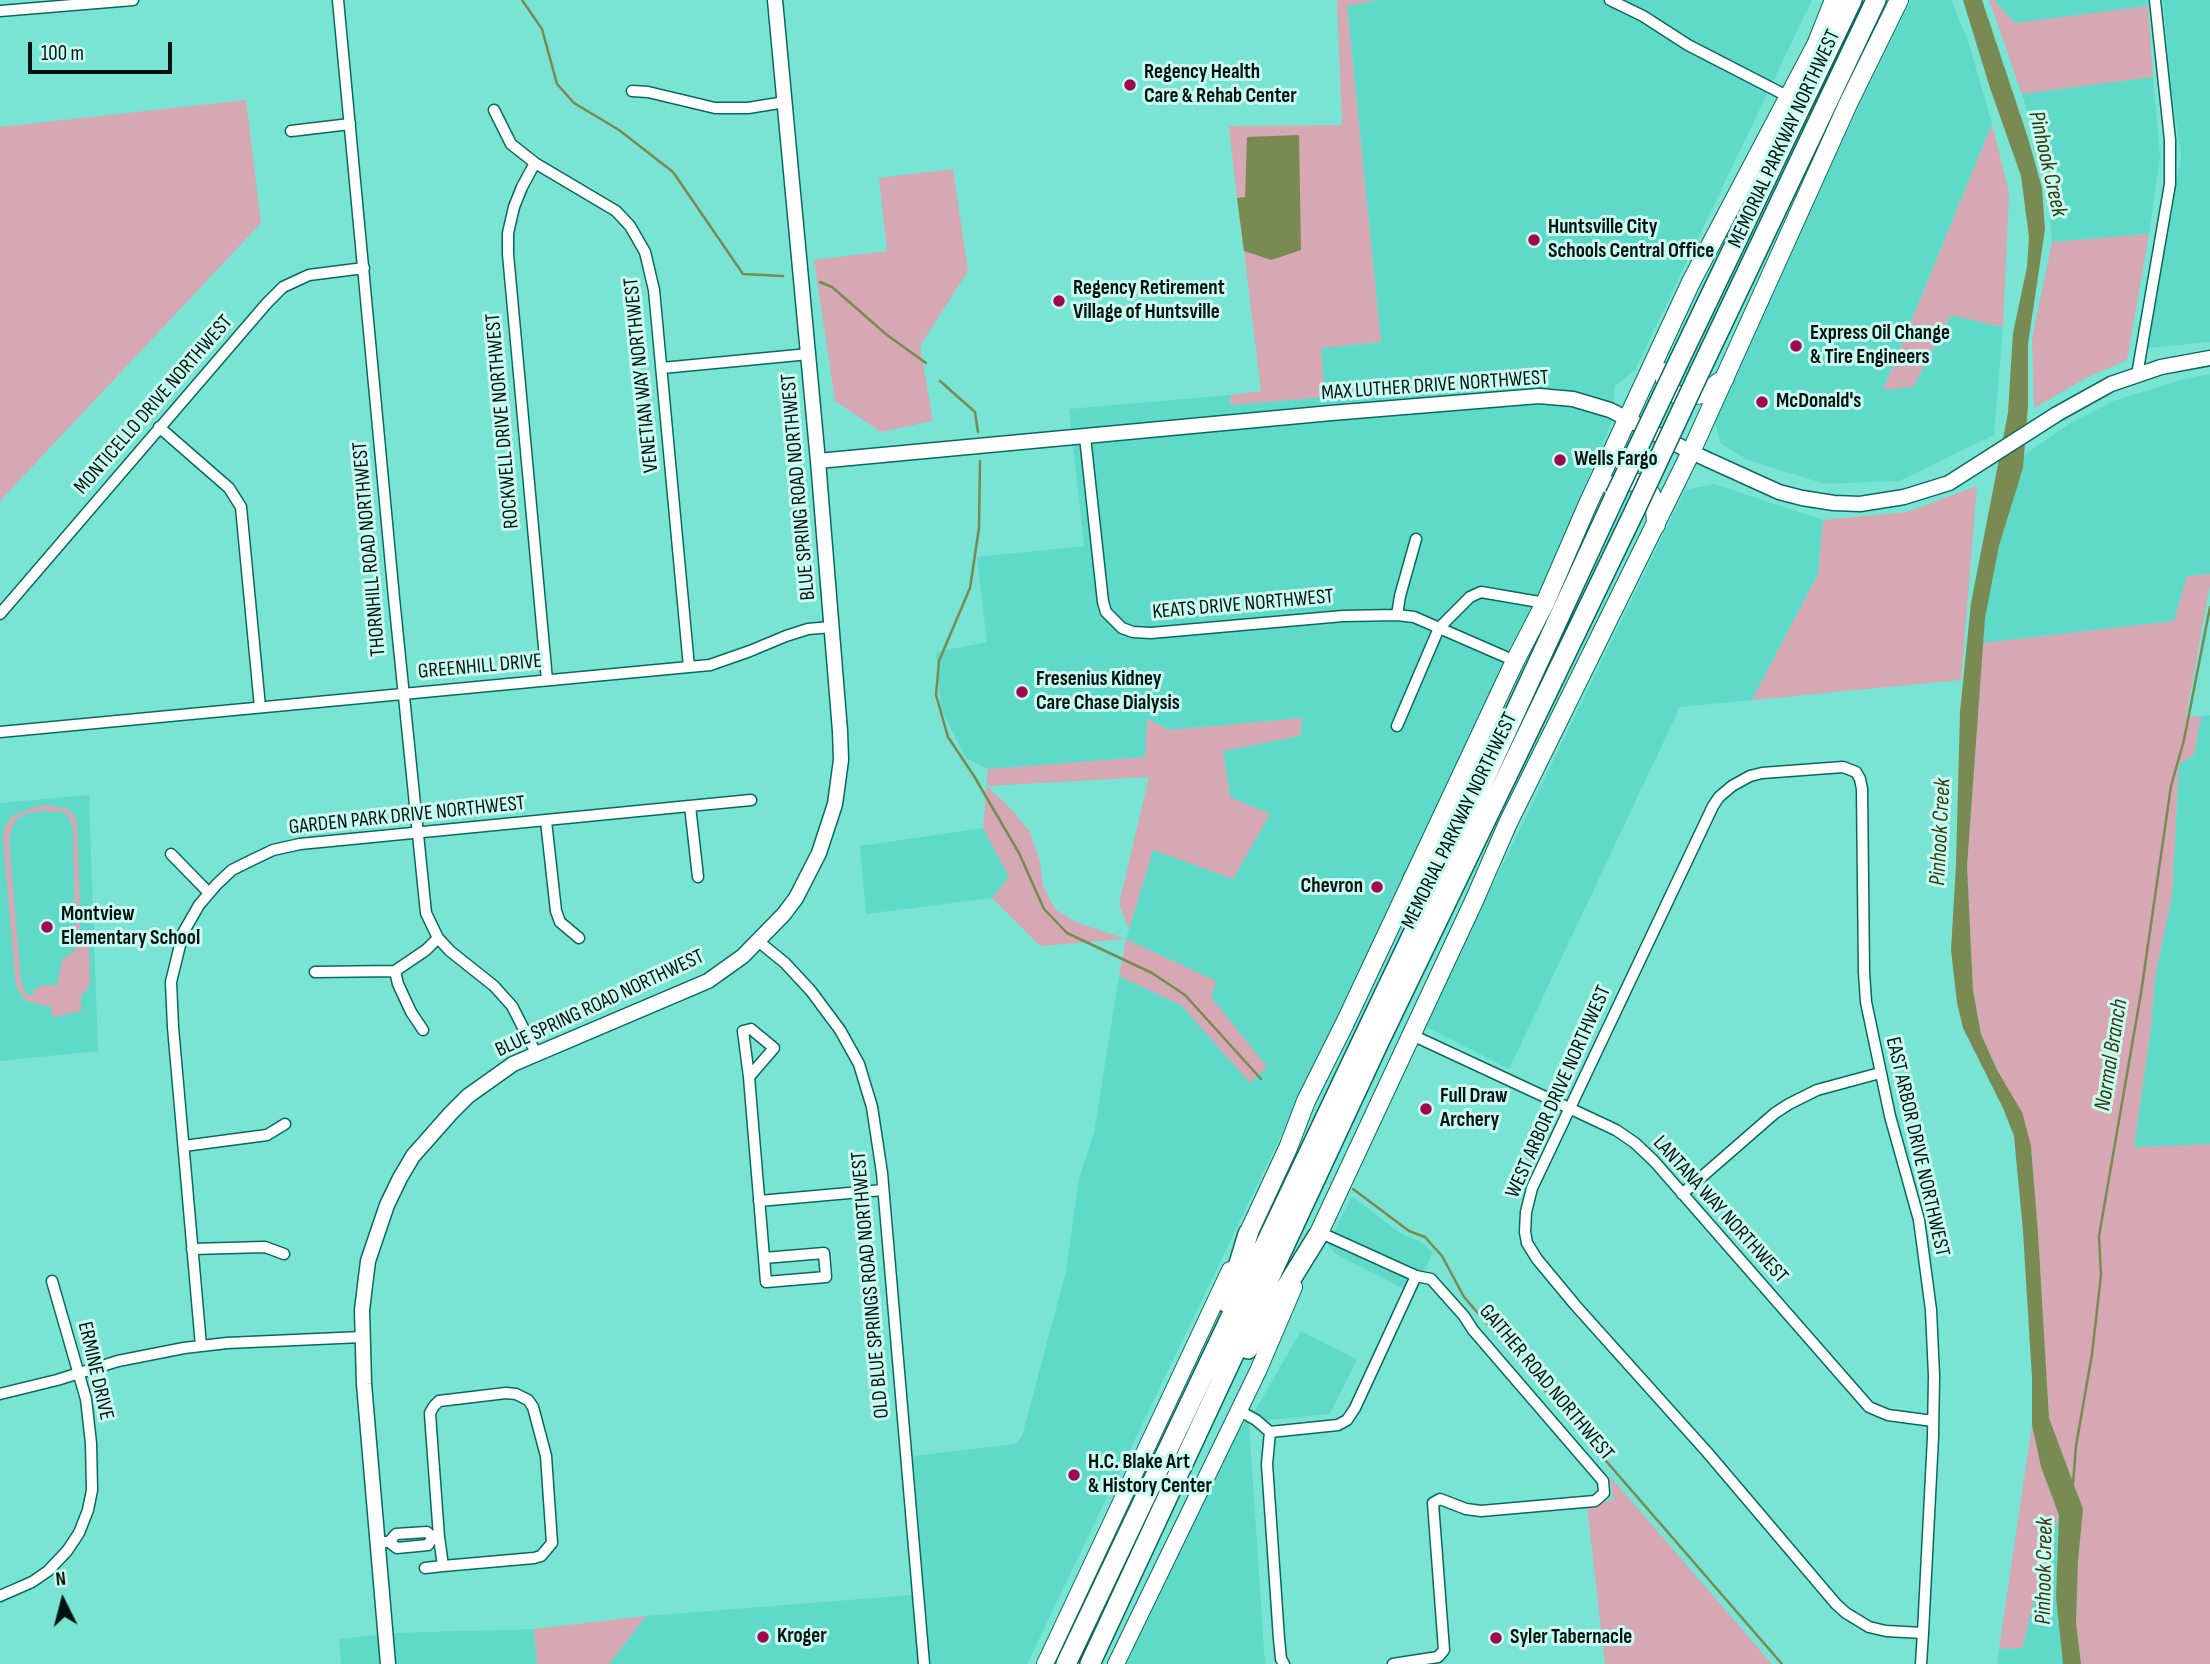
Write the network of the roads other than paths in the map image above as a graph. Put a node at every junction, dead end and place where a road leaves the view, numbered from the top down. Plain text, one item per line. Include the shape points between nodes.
1 (133, 0) edge
2 (338, 0) edge
3 (775, 0) edge
4 (1610, 0) edge
5 (1835, 0) edge
6 (1852, 0) edge
7 (1876, 0) edge
8 (1899, 0) edge
9 (2155, 0) edge
10 (0, 11) edge
11 (632, 91) dead end
12 (1787, 96) junction
13 (785, 102) junction
14 (494, 110) dead end
15 (350, 124) junction
16 (291, 131) dead end
17 (536, 163) junction
18 (364, 268) junction
19 (1660, 348) junction
20 (809, 354) junction
21 (2210, 358) edge
22 (662, 368) junction
23 (2137, 375) junction
24 (1727, 376) junction
25 (1627, 418) junction
26 (159, 428) junction
27 (1085, 437) junction
28 (1692, 452) junction
29 (818, 461) junction
30 (1591, 496) junction
31 (1656, 525) junction
32 (1416, 539) dead end
33 (1545, 603) junction
34 (0, 614) edge
35 (1397, 614) junction
36 (831, 627) junction
37 (1439, 628) junction
38 (1515, 661) junction
39 (689, 667) junction
40 (547, 680) junction
41 (403, 694) junction
42 (260, 707) junction
43 (1397, 726) dead end
44 (0, 732) edge
45 (1497, 754) junction
46 (1850, 769) joint
47 (751, 800) dead end
48 (690, 806) junction
49 (546, 821) junction
50 (417, 833) junction
51 (171, 854) dead end
52 (698, 877) dead end
53 (1413, 879) junction
54 (209, 893) junction
55 (438, 938) junction
56 (579, 938) dead end
57 (758, 941) junction
58 (395, 971) junction
59 (315, 972) dead end
60 (423, 1030) dead end
61 (1412, 1035) junction
62 (536, 1053) junction
63 (1880, 1073) junction
64 (749, 1077) dead end
65 (1569, 1108) junction
66 (285, 1124) dead end
67 (184, 1146) junction
68 (883, 1190) junction
69 (1682, 1194) junction
70 (759, 1201) junction
71 (1248, 1234) junction
72 (1318, 1235) junction
73 (192, 1249) junction
74 (284, 1254) dead end
75 (764, 1258) junction
76 (1416, 1276) junction
77 (52, 1281) dead end
78 (362, 1337) junction
79 (201, 1346) junction
80 (80, 1373) junction
81 (0, 1394) edge
82 (1189, 1409) junction
83 (1238, 1410) junction
84 (1933, 1421) junction
85 (1200, 1428) junction
86 (1270, 1432) junction
87 (436, 1537) junction
88 (384, 1542) junction
89 (443, 1566) junction
90 (425, 1568) dead end
91 (0, 1597) edge
92 (1923, 1633) junction
93 (388, 1664) edge
94 (924, 1664) edge
95 (1045, 1664) edge
96 (1066, 1664) edge
97 (1090, 1664) edge
98 (1116, 1664) edge
99 (1284, 1664) edge
100 (1393, 1664) edge
101 (1921, 1664) edge

1 - 10 street
2 - 15 street, THORNHILL ROAD NORTHWEST
3 - 13 street, BLUE SPRING ROAD NORTHWEST
4 - 12 street
5 - 12 highway
6 - 45 highway, MEMORIAL PARKWAY NORTHWEST, bridge
7 - 85 highway, MEMORIAL PARKWAY NORTHWEST, bridge
8 - 24 highway
9 - 23 street via 2170,184
11 - 13 street via 715,108
12 - 19 highway
13 - 20 street, BLUE SPRING ROAD NORTHWEST
14 - 17 street, VENETIAN WAY NORTHWEST via 511,144
15 - 16 street
15 - 18 street, THORNHILL ROAD NORTHWEST
17 - 22 street, VENETIAN WAY NORTHWEST via 616,211 640,240 650,268
17 - 40 street, ROCKWELL DRIVE NORTHWEST via 514,207 508,254
18 - 26 street, MONTICELLO DRIVE NORTHWEST via 309,275 283,287
18 - 41 street, THORNHILL ROAD NORTHWEST
19 - 24 highway via 1665,380 1673,393 1684,397 1702,394
19 - 25 highway
20 - 22 street
20 - 29 street, BLUE SPRING ROAD NORTHWEST
21 - 23 street, MAX LUTHER DRIVE NORTHWEST
22 - 39 street, VENETIAN WAY NORTHWEST
23 - 28 street, MAX LUTHER DRIVE NORTHWEST via 2086,397 1949,483 1882,502 1823,502 1779,492
24 - 28 highway
25 - 27 street, MAX LUTHER DRIVE NORTHWEST via 1588,402 1539,397
25 - 28 street, MAX LUTHER DRIVE NORTHWEST
25 - 30 highway
26 - 34 street, MONTICELLO DRIVE NORTHWEST
26 - 42 street via 229,488 241,507
27 - 29 street, MAX LUTHER DRIVE NORTHWEST
27 - 35 street, KEATS DRIVE NORTHWEST via 1102,602 1122,628 1152,633
28 - 31 highway
29 - 36 street, BLUE SPRING ROAD NORTHWEST
30 - 31 highway via 1614,484 1641,484 1651,494
30 - 33 highway
31 - 61 highway via 1508,822
32 - 35 street
33 - 37 street via 1481,592
33 - 38 highway
35 - 37 street, KEATS DRIVE NORTHWEST
36 - 39 street, GREENHILL DRIVE via 808,629 718,662
36 - 57 street, BLUE SPRING ROAD NORTHWEST via 841,750 835,804 796,898
37 - 38 street, KEATS DRIVE NORTHWEST
37 - 43 street
38 - 53 highway
39 - 40 street, GREENHILL DRIVE
40 - 41 street, GREENHILL DRIVE
41 - 42 street, GREENHILL DRIVE
41 - 50 street, THORNHILL ROAD NORTHWEST
42 - 44 street, GREENHILL DRIVE
45 - 53 highway via 1479,774
45 - 82 highway, MEMORIAL PARKWAY NORTHWEST
46 - 63 street, EAST ARBOR DRIVE NORTHWEST via 1856,772 1862,789 1864,972
46 - 65 street, WEST ARBOR DRIVE NORTHWEST via 1762,773 1749,776 1719,797
47 - 48 street, GARDEN PARK DRIVE NORTHWEST
48 - 49 street, GARDEN PARK DRIVE NORTHWEST
48 - 52 street
49 - 50 street, GARDEN PARK DRIVE NORTHWEST
49 - 56 street via 556,911 560,922
50 - 54 street, GARDEN PARK DRIVE NORTHWEST via 274,850 232,870
50 - 55 street, THORNHILL ROAD NORTHWEST via 426,913
51 - 54 street
53 - 71 highway
54 - 67 street, GARDEN PARK DRIVE NORTHWEST via 183,933 171,982
55 - 58 street
55 - 62 street, THORNHILL ROAD NORTHWEST via 512,1006
57 - 62 street, BLUE SPRING ROAD NORTHWEST via 708,981
57 - 68 street, OLD BLUE SPRINGS ROAD NORTHWEST via 811,991 859,1065 872,1107
58 - 59 street
58 - 60 street
61 - 65 street, LANTANA WAY NORTHWEST
61 - 72 highway
62 - 78 street, BLUE SPRING ROAD NORTHWEST via 468,1096 413,1156 387,1205 368,1261
63 - 69 street via 1817,1090 1789,1104
63 - 84 street, EAST ARBOR DRIVE NORTHWEST via 1925,1259
64 - 70 street
65 - 69 street, LANTANA WAY NORTHWEST via 1635,1143
65 - 92 street, WEST ARBOR DRIVE NORTHWEST via 1532,1188 1526,1212 1527,1243 1537,1259 1836,1604 1869,1628
66 - 67 street via 267,1135
67 - 73 street, GARDEN PARK DRIVE NORTHWEST
68 - 70 street
68 - 94 street, OLD BLUE SPRINGS ROAD NORTHWEST
69 - 84 street, LANTANA WAY NORTHWEST via 1869,1407 1888,1415
70 - 75 street
71 - 82 highway
71 - 95 main road
72 - 76 street, GAITHER ROAD NORTHWEST
72 - 83 main road
72 - 85 highway
73 - 74 street via 265,1247
73 - 79 street, GARDEN PARK DRIVE NORTHWEST
75 - 75 street via 824,1253 826,1277 766,1282
76 - 86 street via 1347,1420 1338,1425
76 - 100 street, GAITHER ROAD NORTHWEST via 1431,1279 1464,1316 1603,1481 1604,1493 1595,1501 1481,1511 1440,1499 1433,1503 1444,1650 1438,1657
77 - 80 street, ERMINE DRIVE
78 - 79 street
78 - 88 street, BLUE SPRING ROAD NORTHWEST
79 - 80 street via 149,1354
80 - 81 street
80 - 91 street, ERMINE DRIVE via 91,1443 88,1510 67,1551 48,1571
82 - 96 highway, MEMORIAL PARKWAY NORTHWEST
83 - 86 street
83 - 98 main road
84 - 92 street, EAST ARBOR DRIVE NORTHWEST
85 - 97 highway, MEMORIAL PARKWAY NORTHWEST
86 - 99 street via 1267,1464
87 - 88 street via 428,1545 397,1548
87 - 89 street
87 - 89 street via 430,1413 434,1406 439,1401 506,1393 528,1400 546,1456 552,1543 534,1558
88 - 93 street, BLUE SPRING ROAD NORTHWEST
89 - 90 street
92 - 101 street, EAST ARBOR DRIVE NORTHWEST

